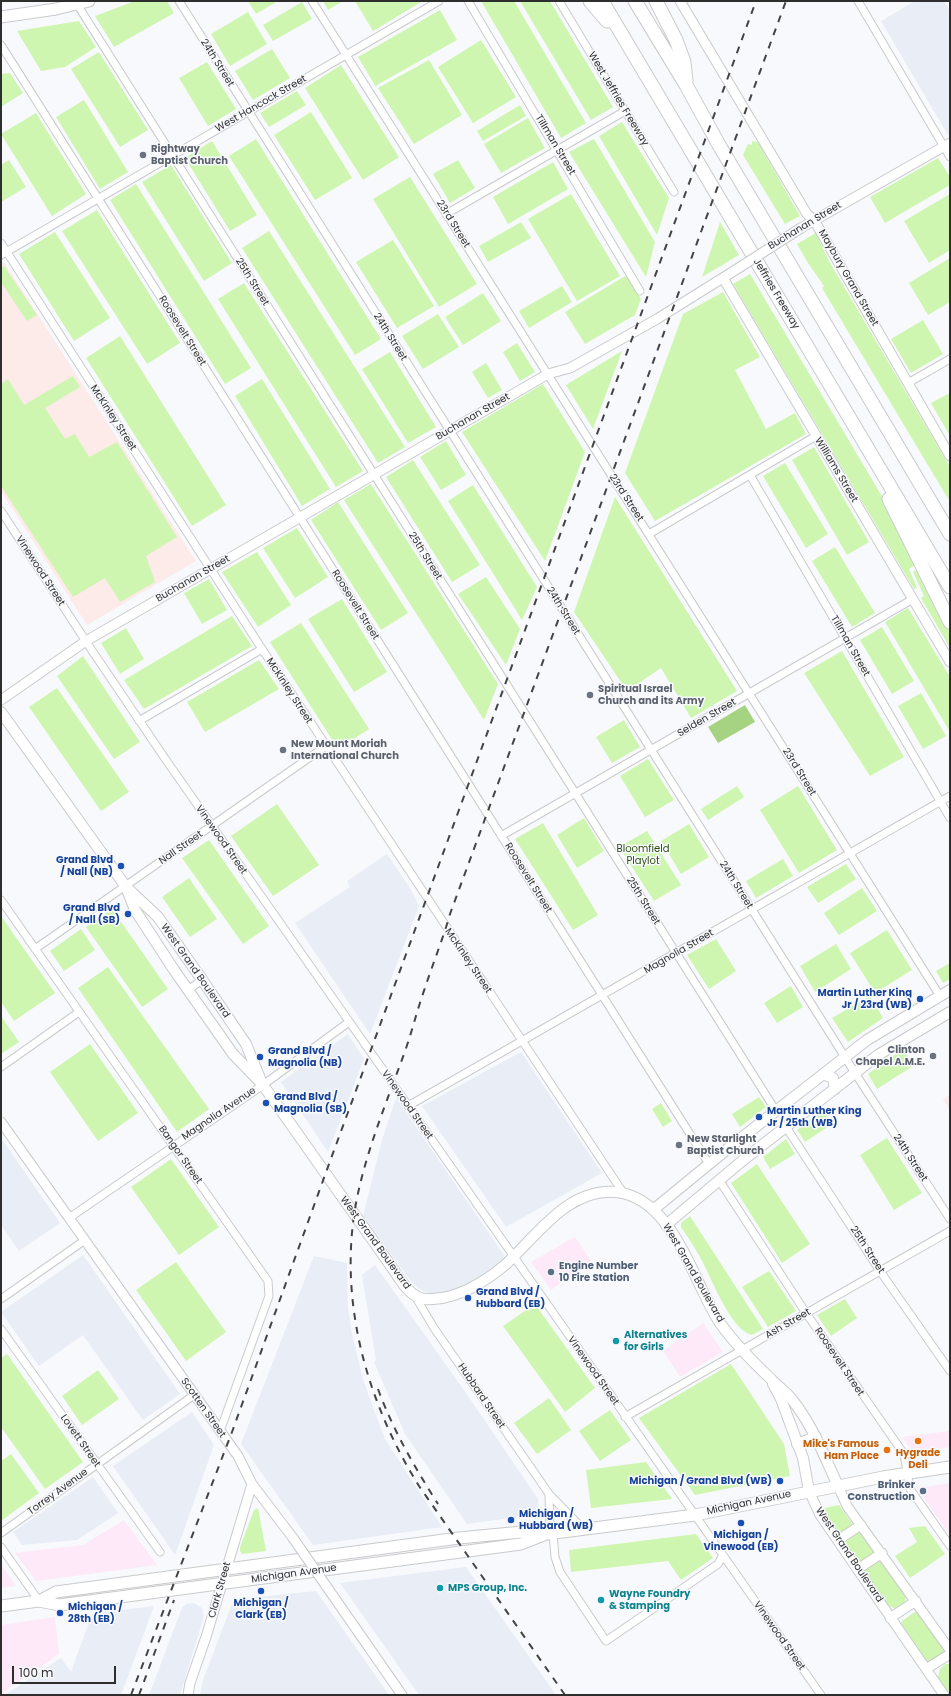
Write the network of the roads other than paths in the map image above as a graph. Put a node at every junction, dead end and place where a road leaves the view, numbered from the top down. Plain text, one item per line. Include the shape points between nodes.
1 (89, 1) edge
2 (179, 1) edge
3 (312, 1) edge
4 (438, 1) edge
5 (468, 1) edge
6 (590, 1) edge
7 (602, 1) edge
8 (635, 1) edge
9 (656, 1) edge
10 (680, 1) edge
11 (858, 1) edge
12 (75, 2) edge
13 (560, 4) edge
14 (1, 17) edge
15 (1, 45) edge
16 (630, 49) junction
17 (346, 54) junction
18 (686, 85) junction
19 (625, 111) junction
20 (247, 112) junction
21 (947, 144) edge
22 (557, 150) junction
23 (172, 155) junction
24 (950, 157) edge
25 (674, 192) dead end
26 (98, 198) junction
27 (446, 214) junction
28 (814, 220) junction
29 (1, 243) edge
30 (4, 253) edge
31 (723, 278) junction
32 (640, 291) dead end
33 (950, 359) edge
34 (548, 374) junction
35 (908, 383) junction
36 (840, 402) junction
37 (449, 431) junction
38 (816, 436) junction
39 (950, 456) edge
40 (373, 475) junction
41 (750, 475) junction
42 (1, 511) edge
43 (300, 517) junction
44 (649, 534) junction
45 (950, 534) edge
46 (210, 569) junction
47 (950, 587) edge
48 (913, 599) junction
49 (950, 622) edge
50 (845, 638) junction
51 (86, 641) junction
52 (262, 649) junction
53 (950, 662) edge
54 (750, 693) junction
55 (1, 700) edge
56 (1, 712) edge
57 (139, 722) junction
58 (326, 746) junction
59 (651, 750) junction
60 (576, 794) junction
61 (950, 796) edge
62 (941, 801) junction
63 (950, 818) edge
64 (211, 826) junction
65 (501, 836) junction
66 (850, 854) junction
67 (126, 887) junction
68 (1, 900) edge
69 (752, 910) junction
70 (36, 949) junction
71 (676, 953) junction
72 (202, 980) junction
73 (188, 990) junction
74 (950, 990) edge
75 (602, 996) junction
76 (940, 996) junction
77 (79, 1012) junction
78 (950, 1012) edge
79 (349, 1022) junction
80 (867, 1040) junction
81 (522, 1041) junction
82 (878, 1055) junction
83 (845, 1057) junction
84 (1, 1067) edge
85 (855, 1073) junction
86 (823, 1074) junction
87 (262, 1085) junction
88 (835, 1089) junction
89 (408, 1106) junction
90 (776, 1111) junction
91 (1, 1122) edge
92 (786, 1127) junction
93 (753, 1129) junction
94 (764, 1144) junction
95 (173, 1145) junction
96 (731, 1146) junction
97 (742, 1160) junction
98 (709, 1164) junction
99 (719, 1180) junction
100 (624, 1194) junction
101 (653, 1210) junction
102 (69, 1218) junction
103 (950, 1219) edge
104 (666, 1225) junction
105 (950, 1231) edge
106 (85, 1240) junction
107 (513, 1256) junction
108 (880, 1271) junction
109 (415, 1296) junction
110 (1, 1299) edge
111 (806, 1313) junction
112 (1, 1329) edge
113 (742, 1350) junction
114 (950, 1371) edge
115 (772, 1380) junction
116 (194, 1395) junction
117 (625, 1417) junction
118 (220, 1431) junction
119 (816, 1437) junction
120 (797, 1444) junction
121 (97, 1464) junction
122 (950, 1467) edge
123 (906, 1473) junction
124 (252, 1484) junction
125 (838, 1486) junction
126 (809, 1491) junction
127 (549, 1494) junction
128 (694, 1515) junction
129 (861, 1524) junction
130 (582, 1528) junction
131 (1, 1533) edge
132 (550, 1533) junction
133 (838, 1540) junction
134 (950, 1546) edge
135 (1, 1547) edge
136 (160, 1552) dead end
137 (882, 1553) junction
138 (722, 1555) junction
139 (858, 1569) junction
140 (226, 1570) junction
141 (222, 1584) junction
142 (39, 1601) junction
143 (916, 1601) junction
144 (1, 1606) edge
145 (890, 1618) junction
146 (950, 1650) edge
147 (950, 1654) edge
148 (926, 1669) junction
149 (188, 1695) edge
150 (402, 1695) edge
151 (821, 1695) edge
152 (944, 1695) edge

1 - 12 main road
2 - 20 street, 24th Street
3 - 17 street, 23rd Street
4 - 17 street, West Hancock Street
5 - 22 street, Tillman Street
6 - 16 highway
7 - 16 highway, Jeffries Freeway
8 - 18 highway
9 - 18 highway via 684,62
10 - 28 street, Maybury Grand Street via 807,214
11 - 21 street
12 - 14 main road via 56,9
12 - 23 street, 25th Street
13 - 19 street, West Jeffries Freeway
15 - 26 street, Roosevelt Street
16 - 36 highway, Jeffries Freeway
17 - 20 street, West Hancock Street
17 - 27 street, 23rd Street
18 - 45 highway via 723,152
19 - 22 street
19 - 25 street, West Jeffries Freeway
20 - 23 street, West Hancock Street
20 - 37 street, 24th Street
21 - 24 street
21 - 28 street, Buchanan Street
22 - 27 street
22 - 32 street, Tillman Street
23 - 26 street, West Hancock Street
23 - 40 street, 25th Street
26 - 30 street, West Hancock Street
26 - 43 street, Roosevelt Street
27 - 34 street, 23rd Street
28 - 31 street, Buchanan Street, bridge
28 - 35 street, Maybury Grand Street
29 - 30 street, McKinley Street
30 - 46 street, McKinley Street
31 - 34 street, Buchanan Street via 570,368
31 - 38 street, Williams Street
33 - 35 street
34 - 37 street, Buchanan Street
34 - 44 street, 23rd Street
35 - 39 street, Maybury Grand Street
36 - 47 highway, Jeffries Freeway
36 - 49 highway
37 - 40 street, Buchanan Street
37 - 59 street, 24th Street
38 - 41 street
38 - 48 street, Williams Street
40 - 43 street, Buchanan Street
40 - 60 street, 25th Street
41 - 44 street
41 - 50 street, Tillman Street
42 - 51 street, Vinewood Street
43 - 46 street, Buchanan Street
43 - 65 street, Roosevelt Street
44 - 54 street, 23rd Street
46 - 51 street, Buchanan Street
46 - 52 street, McKinley Street
48 - 50 street, Selden Street
48 - 53 street, Williams Street
50 - 54 street, Selden Street
50 - 62 street, Tillman Street
51 - 55 street, Buchanan Street
51 - 57 street, Vinewood Street
52 - 57 street
52 - 58 street, McKinley Street
54 - 59 street, Selden Street
54 - 66 street, 23rd Street
56 - 67 main road, West Grand Boulevard
57 - 64 street, Vinewood Street
58 - 64 street, Nall Street
58 - 81 street, McKinley Street
59 - 60 street, Selden Street
59 - 69 street, 24th Street
60 - 65 street, Selden Street
60 - 71 street, 25th Street
61 - 62 street, Magnolia Street
62 - 63 street, Tillman Street
62 - 66 street, Magnolia Street
64 - 67 street, Nall Street
64 - 79 street, Vinewood Street
65 - 75 street, Roosevelt Street
66 - 69 street, Magnolia Street
66 - 76 street, 23rd Street
67 - 70 street, Nall Street
67 - 72 main road, West Grand Boulevard via 158,917
67 - 73 main road, West Grand Boulevard via 134,910
68 - 70 street, Bangor Street
69 - 71 street, Magnolia Street
69 - 83 street, 24th Street
70 - 77 street, Bangor Street
71 - 75 street, Magnolia Street
71 - 90 street, 25th Street
72 - 73 street
72 - 87 main road, West Grand Boulevard via 246,1044
73 - 87 main road, West Grand Boulevard via 232,1054
74 - 76 main road
75 - 81 street, Magnolia Street
75 - 98 street, Roosevelt Street
76 - 80 main road
77 - 84 street
77 - 95 street, Bangor Street
78 - 82 main road
79 - 87 street, Magnolia Avenue
79 - 89 street, Vinewood Street
80 - 82 main road via 868,1050
80 - 83 main road
81 - 89 street, Magnolia Street
81 - 100 street, McKinley Street
82 - 85 main road
83 - 85 street, 24th Street
83 - 86 main road
85 - 88 main road
85 - 103 street, 24th Street
86 - 88 main road via 833,1078
86 - 90 main road
87 - 95 street, Magnolia Avenue
87 - 109 main road, West Grand Boulevard via 408,1290
88 - 92 main road
89 - 107 street, Vinewood Street
90 - 93 main road
91 - 102 street, Scotten Street
92 - 94 main road
92 - 108 street, 25th Street
93 - 94 main road via 754,1141
93 - 96 main road
94 - 97 main road
95 - 102 street, Magnolia Avenue
95 - 118 street, Bangor Street via 268,1281 270,1288
96 - 97 main road via 740,1151
96 - 98 main road
97 - 99 main road
98 - 101 main road
99 - 104 main road
99 - 111 street, Roosevelt Street
100 - 101 main road, West Grand Boulevard via 640,1200
100 - 107 main road, West Grand Boulevard via 603,1193 573,1203 540,1228
101 - 104 main road, West Grand Boulevard
102 - 106 street, Scotten Street
104 - 113 main road, West Grand Boulevard via 685,1255 720,1322
105 - 108 street, Ash Street
106 - 110 street
106 - 116 street, Scotten Street
107 - 109 main road, West Grand Boulevard via 481,1282 460,1293 436,1299
107 - 117 street, Vinewood Street
108 - 111 street, Ash Street
108 - 114 street, 25th Street
109 - 127 street, Hubbard Street via 434,1328
111 - 113 street, Ash Street
111 - 123 street, Roosevelt Street via 904,1454
112 - 121 street, Lovett Street
113 - 115 main road, West Grand Boulevard
113 - 117 street, Ash Street
115 - 119 main road, West Grand Boulevard via 795,1402
115 - 120 main road, West Grand Boulevard
116 - 118 street, Scotten Street
116 - 121 street, Torrey Avenue
117 - 128 street, Vinewood Street
118 - 124 street, Scotten Street via 238,1456
119 - 120 main road
119 - 125 main road, West Grand Boulevard
120 - 126 main road, West Grand Boulevard via 803,1458
121 - 131 street, Torrey Avenue
121 - 136 street, Lovett Street
122 - 123 main road, Michigan Avenue
123 - 125 main road, Michigan Avenue
123 - 134 street, Roosevelt Street via 910,1489
124 - 140 street, Clark Street
124 - 150 street, Scotten Street, bridge
125 - 126 main road, Michigan Avenue
125 - 129 street, West Grand Boulevard via 847,1506
126 - 128 main road, Michigan Avenue
126 - 133 street, West Grand Boulevard via 820,1515
127 - 130 street, Hubbard Street
127 - 132 street
128 - 130 main road, Michigan Avenue
128 - 138 street, Vinewood Street
129 - 133 street
129 - 137 street, West Grand Boulevard
130 - 132 main road, Michigan Avenue
132 - 138 street via 560,1572 606,1641 718,1564
132 - 140 main road, Michigan Avenue via 522,1532 459,1538
132 - 141 main road, Michigan Avenue via 521,1544
133 - 139 street, West Grand Boulevard
135 - 142 street
137 - 139 street
137 - 143 street, West Grand Boulevard
138 - 151 street, Vinewood Street
139 - 145 street, West Grand Boulevard
140 - 141 street, Clark Street
140 - 142 main road, Michigan Avenue via 56,1592
141 - 142 main road, Michigan Avenue via 59,1605
141 - 149 street, Clark Street
142 - 144 main road, Michigan Avenue
143 - 145 street
143 - 146 street, West Grand Boulevard
145 - 148 street, West Grand Boulevard
147 - 148 street
148 - 152 street, West Grand Boulevard

